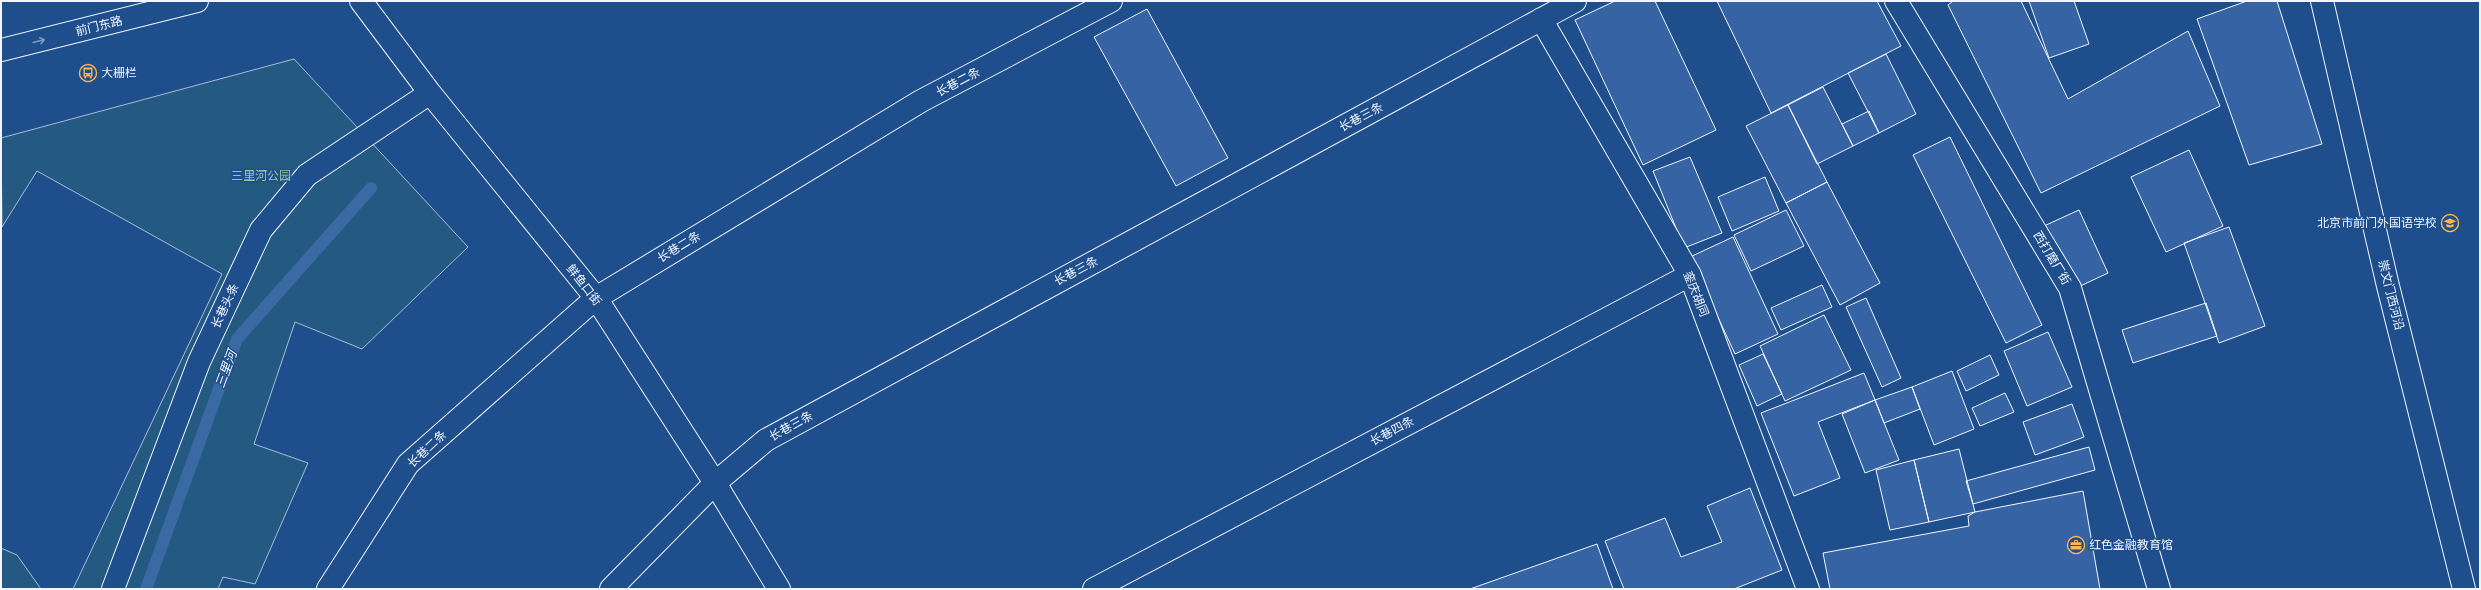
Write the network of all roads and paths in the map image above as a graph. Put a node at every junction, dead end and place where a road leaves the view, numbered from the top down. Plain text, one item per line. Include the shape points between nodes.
1 (196, 1) edge
2 (361, 1) edge
3 (1111, 1) edge
4 (1575, 1) edge
5 (1896, 1) edge
6 (2322, 1) edge
7 (1541, 19) junction
8 (1, 50) edge
9 (430, 93) junction
10 (1690, 275) junction
11 (596, 298) junction
12 (716, 483) junction
13 (114, 589) edge
14 (328, 589) edge
15 (611, 589) edge
16 (779, 589) edge
17 (1094, 589) edge
18 (1808, 589) edge
19 (2159, 589) edge
20 (2464, 589) edge

8 -> 1 street, 前门东路
2 - 9 street, 鲜鱼口街
3 - 11 street, 长巷二条 via 921,101
4 - 7 street, 长巷三条
5 - 19 street, 西打磨厂街 via 2070,288
6 - 20 street, 崇文门西河沿 via 2388,286
7 - 10 street, 銮庆胡同
7 - 12 street, 长巷三条 via 766,440
9 - 11 street, 鲜鱼口街
9 - 13 street, 长巷头条 via 307,175 260,230 199,362
10 - 17 street, 长巷四条
10 - 18 street, 銮庆胡同
11 - 12 street, 鲜鱼口街
11 - 14 street, 长巷二条 via 408,464
12 - 15 street, 长巷三条
12 - 16 street, 鲜鱼口街

